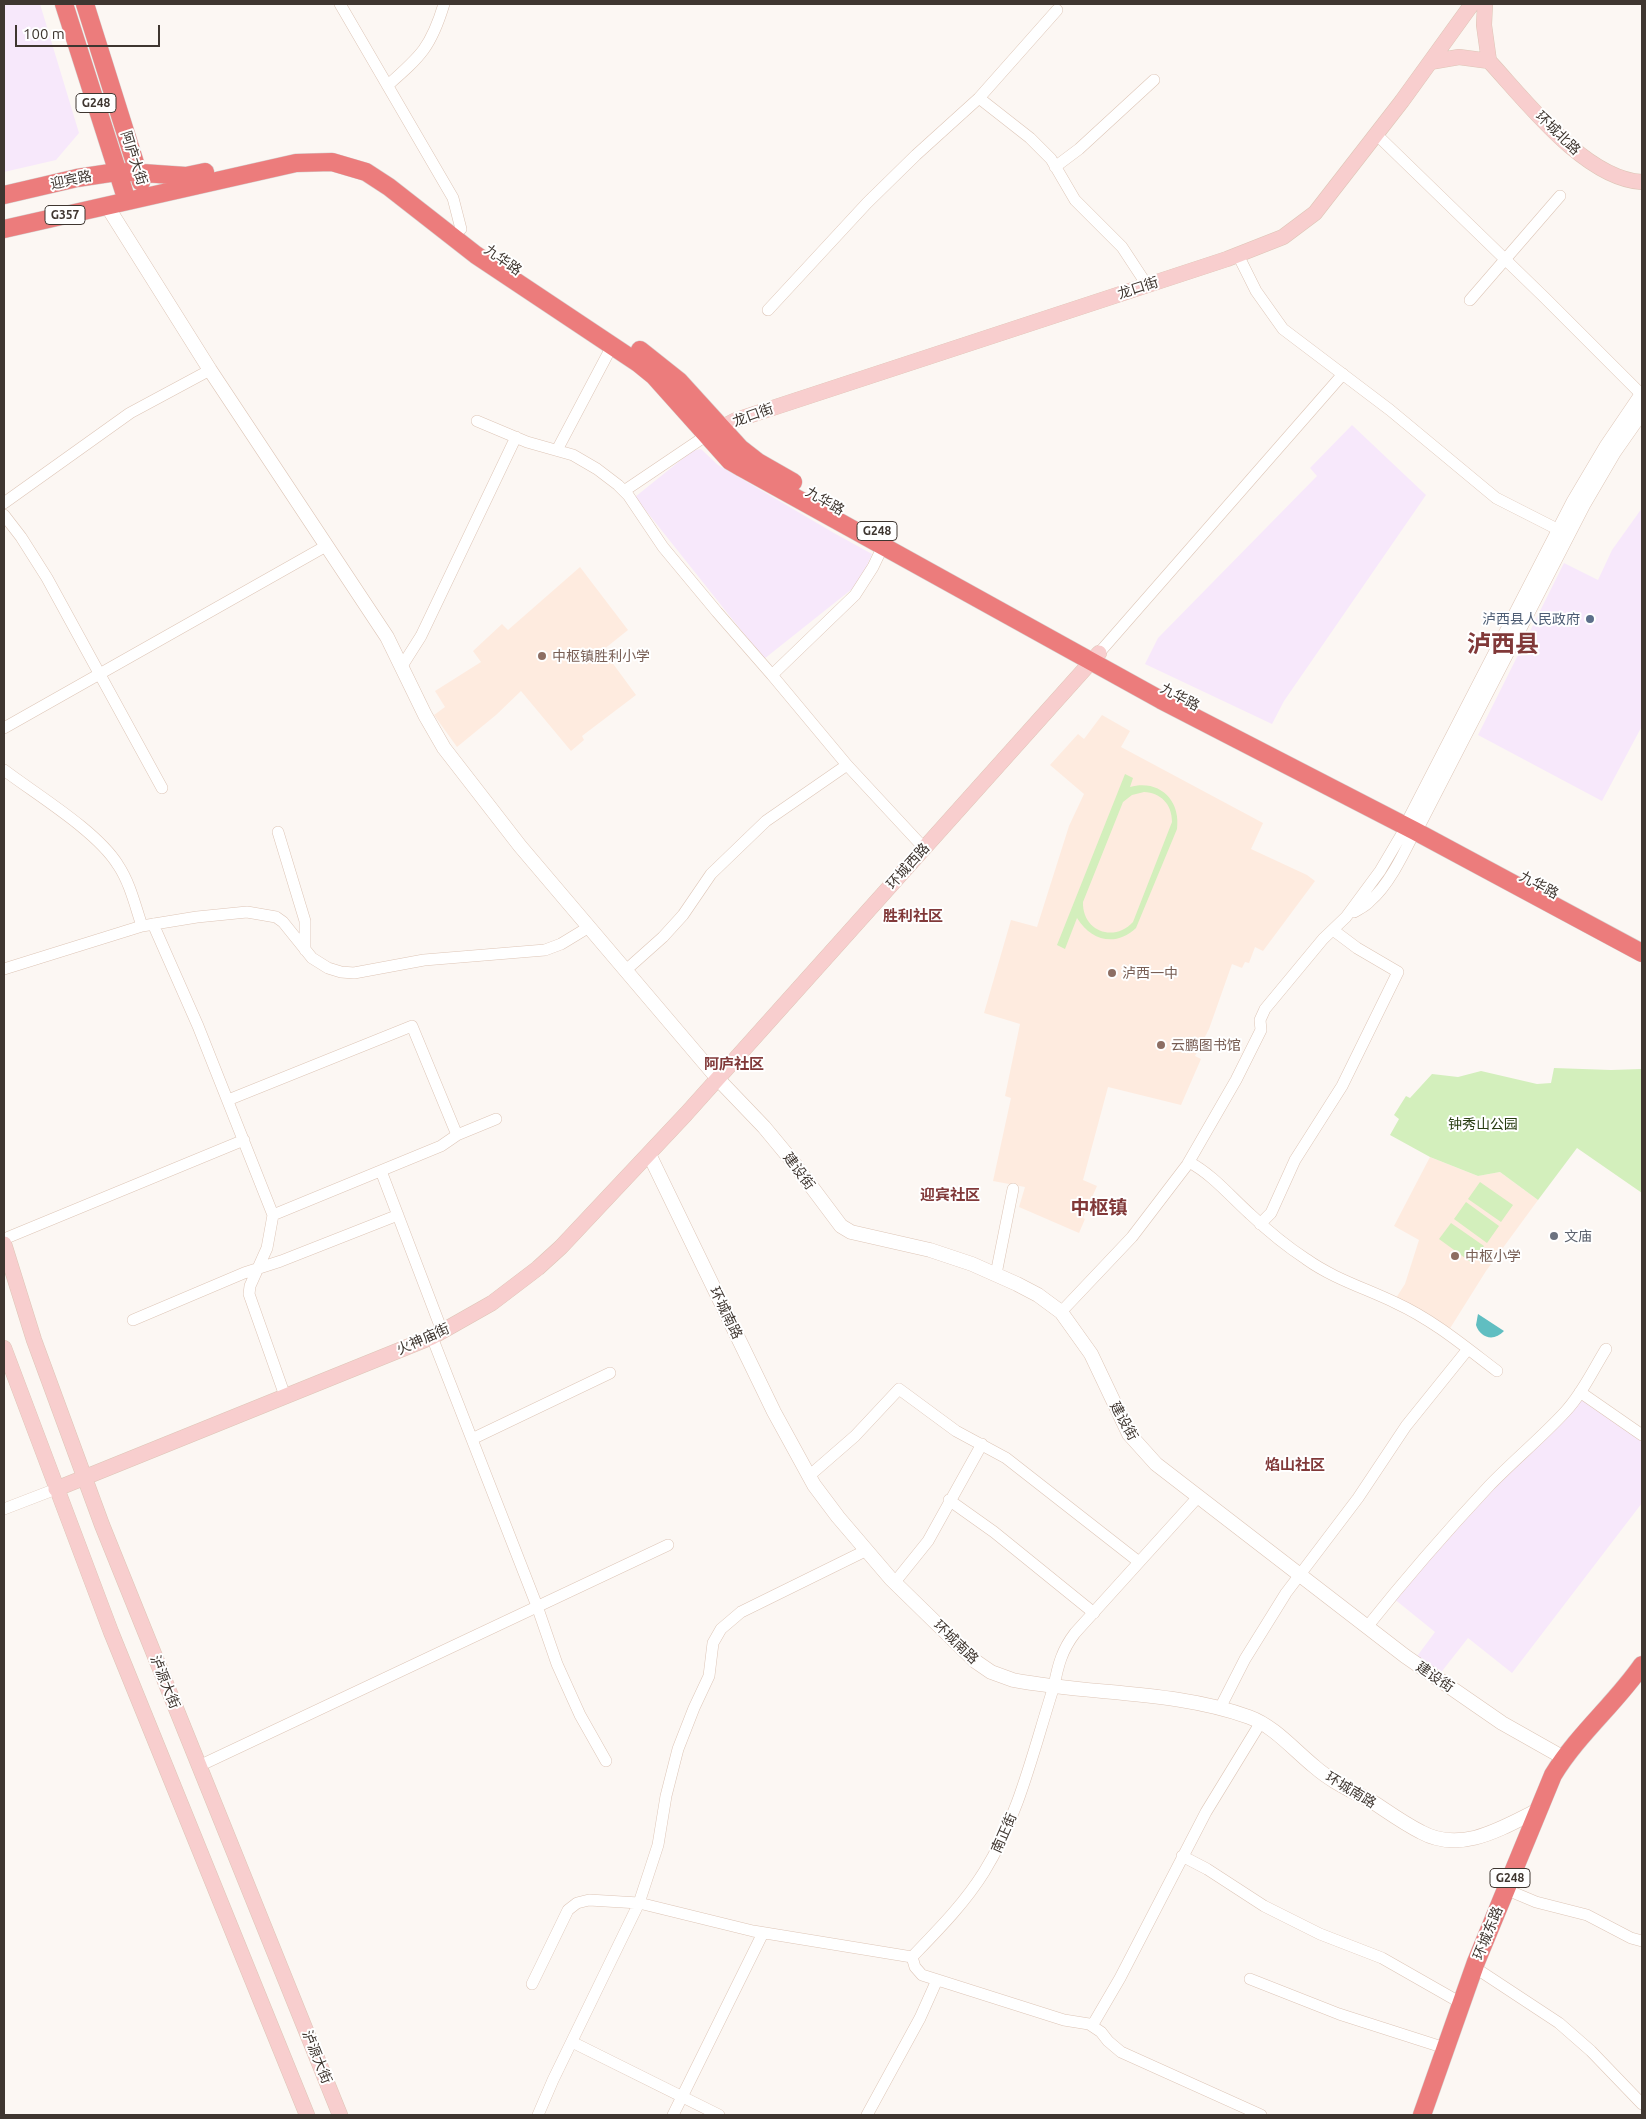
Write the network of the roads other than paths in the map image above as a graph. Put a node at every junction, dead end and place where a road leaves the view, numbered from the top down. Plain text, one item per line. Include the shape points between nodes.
1 (64, 4) edge
2 (85, 4) edge
3 (340, 4) edge
4 (444, 4) edge
5 (1472, 4) edge
6 (1485, 4) edge
7 (1057, 10) dead end
8 (1489, 61) junction
9 (1430, 62) junction
10 (1154, 80) dead end
11 (388, 85) junction
12 (979, 98) junction
13 (1377, 135) junction
14 (1055, 167) junction
15 (118, 172) junction
16 (138, 173) junction
17 (1642, 182) edge
18 (4, 195) edge
19 (1560, 196) dead end
20 (146, 197) junction
21 (127, 202) junction
22 (107, 206) junction
23 (4, 229) edge
24 (461, 229) junction
25 (1238, 255) junction
26 (1505, 259) junction
27 (1147, 285) junction
28 (1470, 300) dead end
29 (768, 310) dead end
30 (612, 346) junction
31 (210, 370) junction
32 (1343, 374) junction
33 (1642, 395) edge
34 (1642, 412) edge
35 (477, 421) dead end
36 (714, 431) junction
37 (516, 437) junction
38 (557, 450) junction
39 (624, 491) junction
40 (4, 503) edge
41 (4, 515) edge
42 (1559, 530) junction
43 (326, 546) junction
44 (883, 546) junction
45 (1095, 657) junction
46 (402, 666) junction
47 (99, 674) junction
48 (772, 675) junction
49 (4, 728) edge
50 (847, 765) junction
51 (4, 770) edge
52 (162, 788) dead end
53 (1413, 824) junction
54 (278, 832) dead end
55 (924, 848) junction
56 (147, 925) junction
57 (589, 927) junction
58 (1333, 930) junction
59 (1642, 940) edge
60 (306, 950) junction
61 (1642, 953) edge
62 (4, 969) edge
63 (626, 970) junction
64 (718, 1079) junction
65 (228, 1100) junction
66 (496, 1119) dead end
67 (457, 1135) junction
68 (244, 1140) junction
69 (649, 1154) junction
70 (1189, 1162) junction
71 (381, 1171) junction
72 (1013, 1189) dead end
73 (274, 1215) junction
74 (398, 1215) junction
75 (1260, 1224) junction
76 (4, 1240) edge
77 (4, 1244) edge
78 (258, 1269) junction
79 (996, 1274) junction
80 (1061, 1312) junction
81 (133, 1320) dead end
82 (437, 1334) junction
83 (4, 1348) edge
84 (1468, 1349) junction
85 (1606, 1349) dead end
86 (1497, 1371) dead end
87 (610, 1373) dead end
88 (1580, 1392) junction
89 (285, 1396) junction
90 (1642, 1435) edge
91 (472, 1439) junction
92 (982, 1444) junction
93 (809, 1476) junction
94 (85, 1478) junction
95 (56, 1489) junction
96 (1198, 1497) junction
97 (949, 1500) junction
98 (4, 1509) edge
99 (668, 1545) dead end
100 (867, 1550) junction
101 (1139, 1562) junction
102 (1300, 1574) junction
103 (895, 1582) junction
104 (537, 1606) junction
105 (1094, 1613) junction
106 (1367, 1627) junction
107 (1642, 1664) edge
108 (1054, 1686) junction
109 (1220, 1708) junction
110 (1261, 1722) junction
111 (1564, 1758) junction
112 (606, 1760) dead end
113 (199, 1766) junction
114 (1538, 1810) junction
115 (1182, 1856) junction
116 (1505, 1889) junction
117 (638, 1903) junction
118 (763, 1933) junction
119 (1642, 1941) edge
120 (912, 1957) junction
121 (1474, 1967) junction
122 (1250, 1979) dead end
123 (938, 1980) junction
124 (532, 1984) dead end
125 (1461, 2003) junction
126 (1092, 2026) junction
127 (572, 2042) junction
128 (1446, 2048) junction
129 (682, 2097) junction
130 (1642, 2104) edge
131 (307, 2115) edge
132 (340, 2115) edge
133 (538, 2115) edge
134 (673, 2115) edge
135 (719, 2115) edge
136 (867, 2115) edge
137 (1261, 2115) edge
138 (1422, 2115) edge

1 - 15 highway, G248
2 - 16 highway, 阿庐大街 / G248
3 - 11 street
4 - 11 street via 426,48
5 - 9 main road, 龙口街
6 - 8 main road via 1484,30
7 - 12 street
8 - 9 main road via 1460,57
8 - 17 main road, 环城北路 via 1550,127 1584,157 1609,173
9 - 13 main road, 龙口街
10 - 14 street via 1079,150
11 - 24 street via 453,198
12 - 14 street via 1030,138
12 - 29 street via 867,203
13 - 25 main road, 龙口街 via 1306,222 1277,240
13 - 26 street
14 - 27 street via 1075,200 1122,247
15 - 16 highway, 迎宾路 / G248
15 - 18 highway, 迎宾路 / G357
15 - 21 highway, G248
16 - 20 highway, 阿庐大街 / G248
16 - 24 highway, 九华路 / G248 via 186,176 295,151 347,153 372,162 396,178
19 - 26 street
20 - 21 highway, G248
20 - 30 highway, 九华路 / G248 via 296,163 332,162 356,168 389,187 476,256
21 - 22 highway, G357
22 - 23 highway, G357
22 - 31 street, 建设街
24 - 36 highway, 九华路 / G248 via 536,283 645,353 679,381
25 - 27 main road, 龙口街
25 - 32 street via 1256,291 1283,329
26 - 28 street
26 - 33 street
27 - 36 main road, 龙口街 via 736,420
30 - 36 highway, 九华路 / G248 via 654,376
30 - 38 street
31 - 40 street via 130,413
31 - 43 street, 建设街
32 - 42 street via 1496,498
32 - 45 street
33 - 42 street via 1597,460
34 - 53 street via 1583,505
35 - 37 street
36 - 39 street
36 - 44 highway, 九华路 / G248 via 730,461
36 - 45 highway, 九华路 / G248 via 758,462
37 - 38 street
37 - 46 street via 421,636
38 - 39 street via 597,468
39 - 48 street via 663,547
41 - 47 street via 33,554
42 - 53 street
43 - 46 street, 建设街 via 387,637
43 - 47 street
44 - 45 highway, 九华路 / G248
44 - 48 street via 855,595
45 - 53 highway, 九华路 / G248 via 1242,742
45 - 55 main road, 环城西路
46 - 57 street, 建设街 via 425,715 456,764
47 - 49 street
47 - 52 street
48 - 50 street
50 - 55 street
50 - 63 street via 766,820 711,874 663,938
51 - 56 street via 104,847 123,874
53 - 58 street via 1346,917
53 - 59 highway, 九华路 / G248
53 - 61 highway, 九华路 / G248
54 - 60 street via 305,921
55 - 64 main road, 环城西路
56 - 60 street via 197,916 264,913 283,922
56 - 62 street
56 - 65 street
57 - 60 street via 546,950 424,960 354,973 328,968
57 - 63 street, 建设街
58 - 70 street via 1265,1009 1260,1030
58 - 75 street via 1398,972 1342,1086 1295,1160 1271,1213
63 - 64 street, 建设街
64 - 69 main road, 火神庙街
64 - 79 street, 建设街 via 793,1162 841,1226 851,1232 937,1252
65 - 67 street via 412,1026
65 - 68 street
66 - 67 street
67 - 71 street via 441,1146
68 - 73 street
68 - 76 street
69 - 82 main road, 火神庙街 via 538,1268 492,1303
69 - 93 street, 环城南路 via 774,1412
70 - 75 street via 1210,1176
70 - 80 street via 1132,1237
71 - 73 street
71 - 74 street
72 - 79 street
73 - 78 street via 270,1239
74 - 78 street
74 - 82 street
75 - 84 street via 1326,1272 1414,1313
77 - 94 main road, 泸源大街 via 34,1340
78 - 81 street
78 - 89 street via 250,1286 250,1302
79 - 80 street, 建设街
80 - 96 street, 建设街 via 1090,1354 1137,1446
82 - 89 main road, 火神庙街
82 - 91 street
83 - 95 main road
84 - 86 street
84 - 102 street via 1406,1426 1372,1479
85 - 88 street
87 - 91 street
88 - 90 street
88 - 106 street via 1565,1412 1511,1463 1410,1573
89 - 94 main road, 火神庙街
91 - 104 street
92 - 93 street via 956,1431 899,1388 855,1436
92 - 97 street
92 - 101 street via 1006,1458
93 - 100 street, 环城南路
94 - 95 main road, 火神庙街
94 - 113 main road, 泸源大街
95 - 98 street
95 - 131 main road
96 - 101 street, 南正街
96 - 102 street, 建设街
97 - 103 street via 928,1541
97 - 105 street
99 - 104 street
100 - 103 street, 环城南路
100 - 117 street via 741,1612 716,1636 709,1676 690,1715 676,1758 658,1845
101 - 105 street, 南正街
102 - 106 street, 建设街
102 - 109 street via 1259,1635
103 - 108 street, 环城南路 via 983,1667 1013,1680
104 - 112 street via 569,1692
104 - 113 street
105 - 108 street, 南正街 via 1065,1648 1058,1662
106 - 111 street, 建设街 via 1502,1723
107 - 111 highway, 环城东路 / G248
108 - 109 street, 环城南路
108 - 120 street, 南正街 via 1013,1815 993,1856 954,1913
109 - 110 street, 环城南路
110 - 114 street, 环城南路 via 1330,1780 1435,1838 1460,1841 1481,1837
110 - 115 street
111 - 114 highway, 环城东路 / G248
113 - 132 main road, 泸源大街
114 - 116 highway, 环城东路 / G248
115 - 125 street via 1264,1906 1320,1934 1382,1958
115 - 126 street
116 - 119 street via 1536,1902 1587,1915
116 - 121 highway, 环城东路 / G248
117 - 118 street
117 - 124 street via 589,1900 572,1906
117 - 127 street
118 - 120 street
118 - 129 street
120 - 123 street via 922,1975
121 - 125 highway, 环城东路 / G248
121 - 130 street via 1559,2023
122 - 128 street via 1339,2014
123 - 126 street
123 - 136 street
125 - 128 highway, 环城东路 / G248
126 - 137 street via 1122,2052
127 - 129 street
127 - 133 street
128 - 138 highway, 环城东路 / G248
129 - 134 street
129 - 135 street

